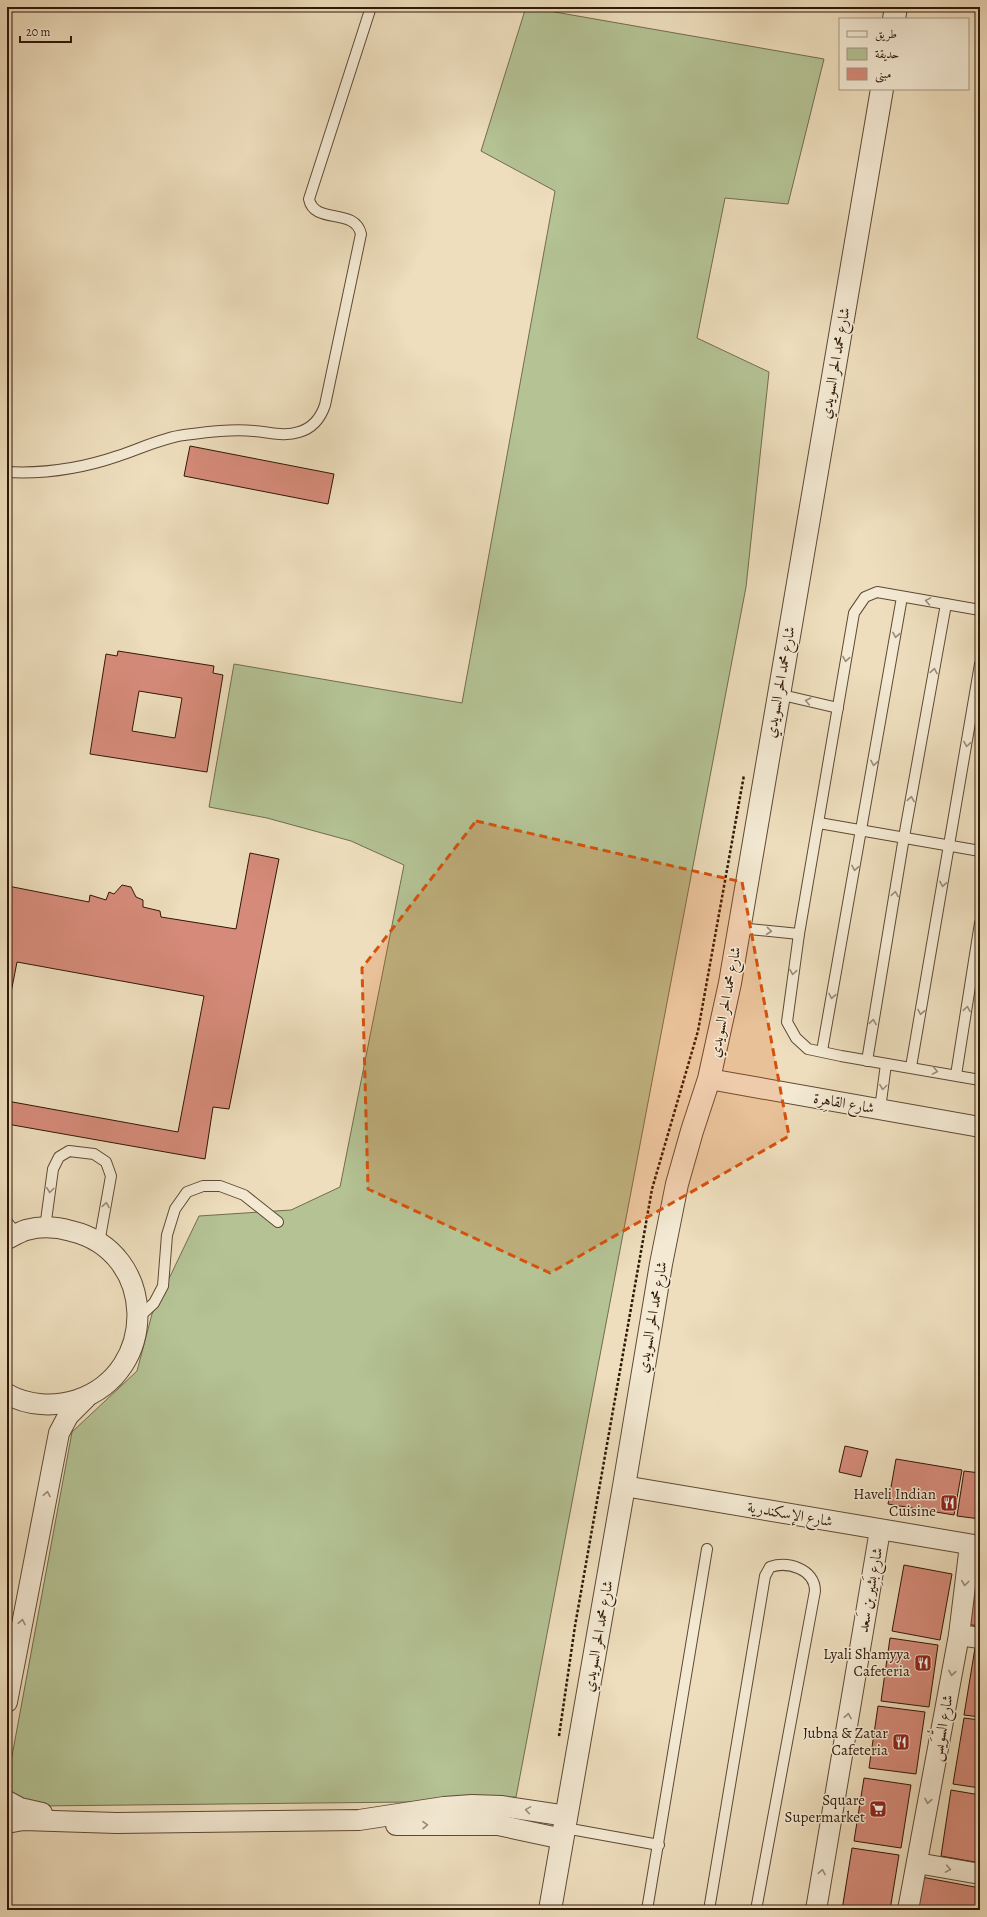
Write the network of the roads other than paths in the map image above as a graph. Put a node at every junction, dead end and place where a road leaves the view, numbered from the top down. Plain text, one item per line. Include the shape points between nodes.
1 (371, 7) edge
2 (896, 7) edge
3 (894, 18) edge
4 (882, 90) edge
5 (7, 472) edge
6 (902, 597) junction
7 (946, 604) junction
8 (980, 610) edge
9 (980, 664) edge
10 (778, 694) junction
11 (838, 708) junction
12 (819, 823) junction
13 (862, 830) junction
14 (904, 837) junction
15 (950, 846) junction
16 (980, 850) edge
17 (980, 923) edge
18 (739, 928) junction
19 (799, 934) junction
20 (822, 1051) junction
21 (867, 1061) junction
22 (886, 1064) junction
23 (911, 1067) junction
24 (956, 1075) junction
25 (709, 1080) junction
26 (980, 1080) edge
27 (880, 1110) junction
28 (980, 1127) edge
29 (278, 1222) dead end
30 (45, 1228) junction
31 (10, 1232) edge
32 (99, 1243) junction
33 (137, 1318) junction
34 (7, 1394) edge
35 (89, 1396) junction
36 (624, 1486) junction
37 (880, 1530) junction
38 (975, 1546) edge
39 (707, 1549) dead end
40 (959, 1635) junction
41 (980, 1638) edge
42 (7, 1702) edge
43 (7, 1801) edge
44 (65, 1821) junction
45 (7, 1823) edge
46 (565, 1828) junction
47 (659, 1845) junction
48 (917, 1863) junction
49 (980, 1874) edge
50 (550, 1910) edge
51 (647, 1910) edge
52 (709, 1910) edge
53 (756, 1910) edge
54 (816, 1910) edge
55 (908, 1910) edge

1 - 5 lane via 309,198 310,204 317,211 353,221 361,234 326,405 317,421 310,428 292,434 236,430 183,435 96,462 46,471
2 - 3 street
4 - 10 street, شارع محمد الحر السويدي
7 -> 6 lane
6 -> 11 lane via 876,592 865,597 854,613
6 -> 13 lane
7 - 8 lane
14 -> 7 lane
9 -> 15 lane
11 -> 10 lane
10 - 18 street, شارع محمد الحر السويدي
11 - 12 lane
12 - 13 lane
12 - 19 lane
13 - 14 lane
13 -> 20 lane
14 - 15 lane
21 -> 14 lane
15 - 16 lane
15 -> 23 lane
24 -> 17 lane
18 -> 19 lane
18 - 25 street, شارع محمد الحر السويدي via 725,1010
19 -> 20 lane via 787,1022 796,1038 808,1049
20 - 21 lane
21 - 22 lane
22 - 23 lane
22 -> 27 lane
23 -> 24 lane
24 - 26 lane
25 - 27 street, شارع القاهِرة
25 - 36 street, شارع محمد الحر السويدي via 692,1131 668,1223
27 - 28 street, شارع القاهِرة
29 - 33 lane via 244,1195 220,1186 203,1186 187,1192 175,1209 167,1235 163,1286 154,1302
30 - 31 street
30 - 32 street via 56,1227 84,1234
32 -> 30 lane via 111,1176 106,1162 94,1154 69,1151 59,1157 53,1169
32 - 33 street via 108,1249 127,1272 137,1299
33 - 35 street via 138,1328 129,1355 112,1379
34 - 35 street via 15,1399 40,1405 65,1404
42 -> 35 street via 59,1433 68,1416
36 - 37 street, شارع الإسكندرية
36 - 46 street, شارع محمد الحر السويدي
37 - 38 street, شارع الإسكندرية
54 -> 37 street, شارع بَشِير بن سَعد
38 -> 40 street, شارع السُّوَيس
39 - 47 lane
40 - 41 street
40 -> 48 street, شارع السُّوَيس
43 - 44 street via 20,1808
44 - 45 street via 23,1820
44 - 46 street via 116,1823 359,1820 409,1825 500,1816
46 - 47 lane
46 - 50 street, شارع محمد الحر السويدي
47 - 51 lane
48 -> 49 street
48 - 55 street, شارع السُّوَيس
52 - 53 lane via 765,1576 770,1567 778,1564 803,1570 811,1575 815,1591

